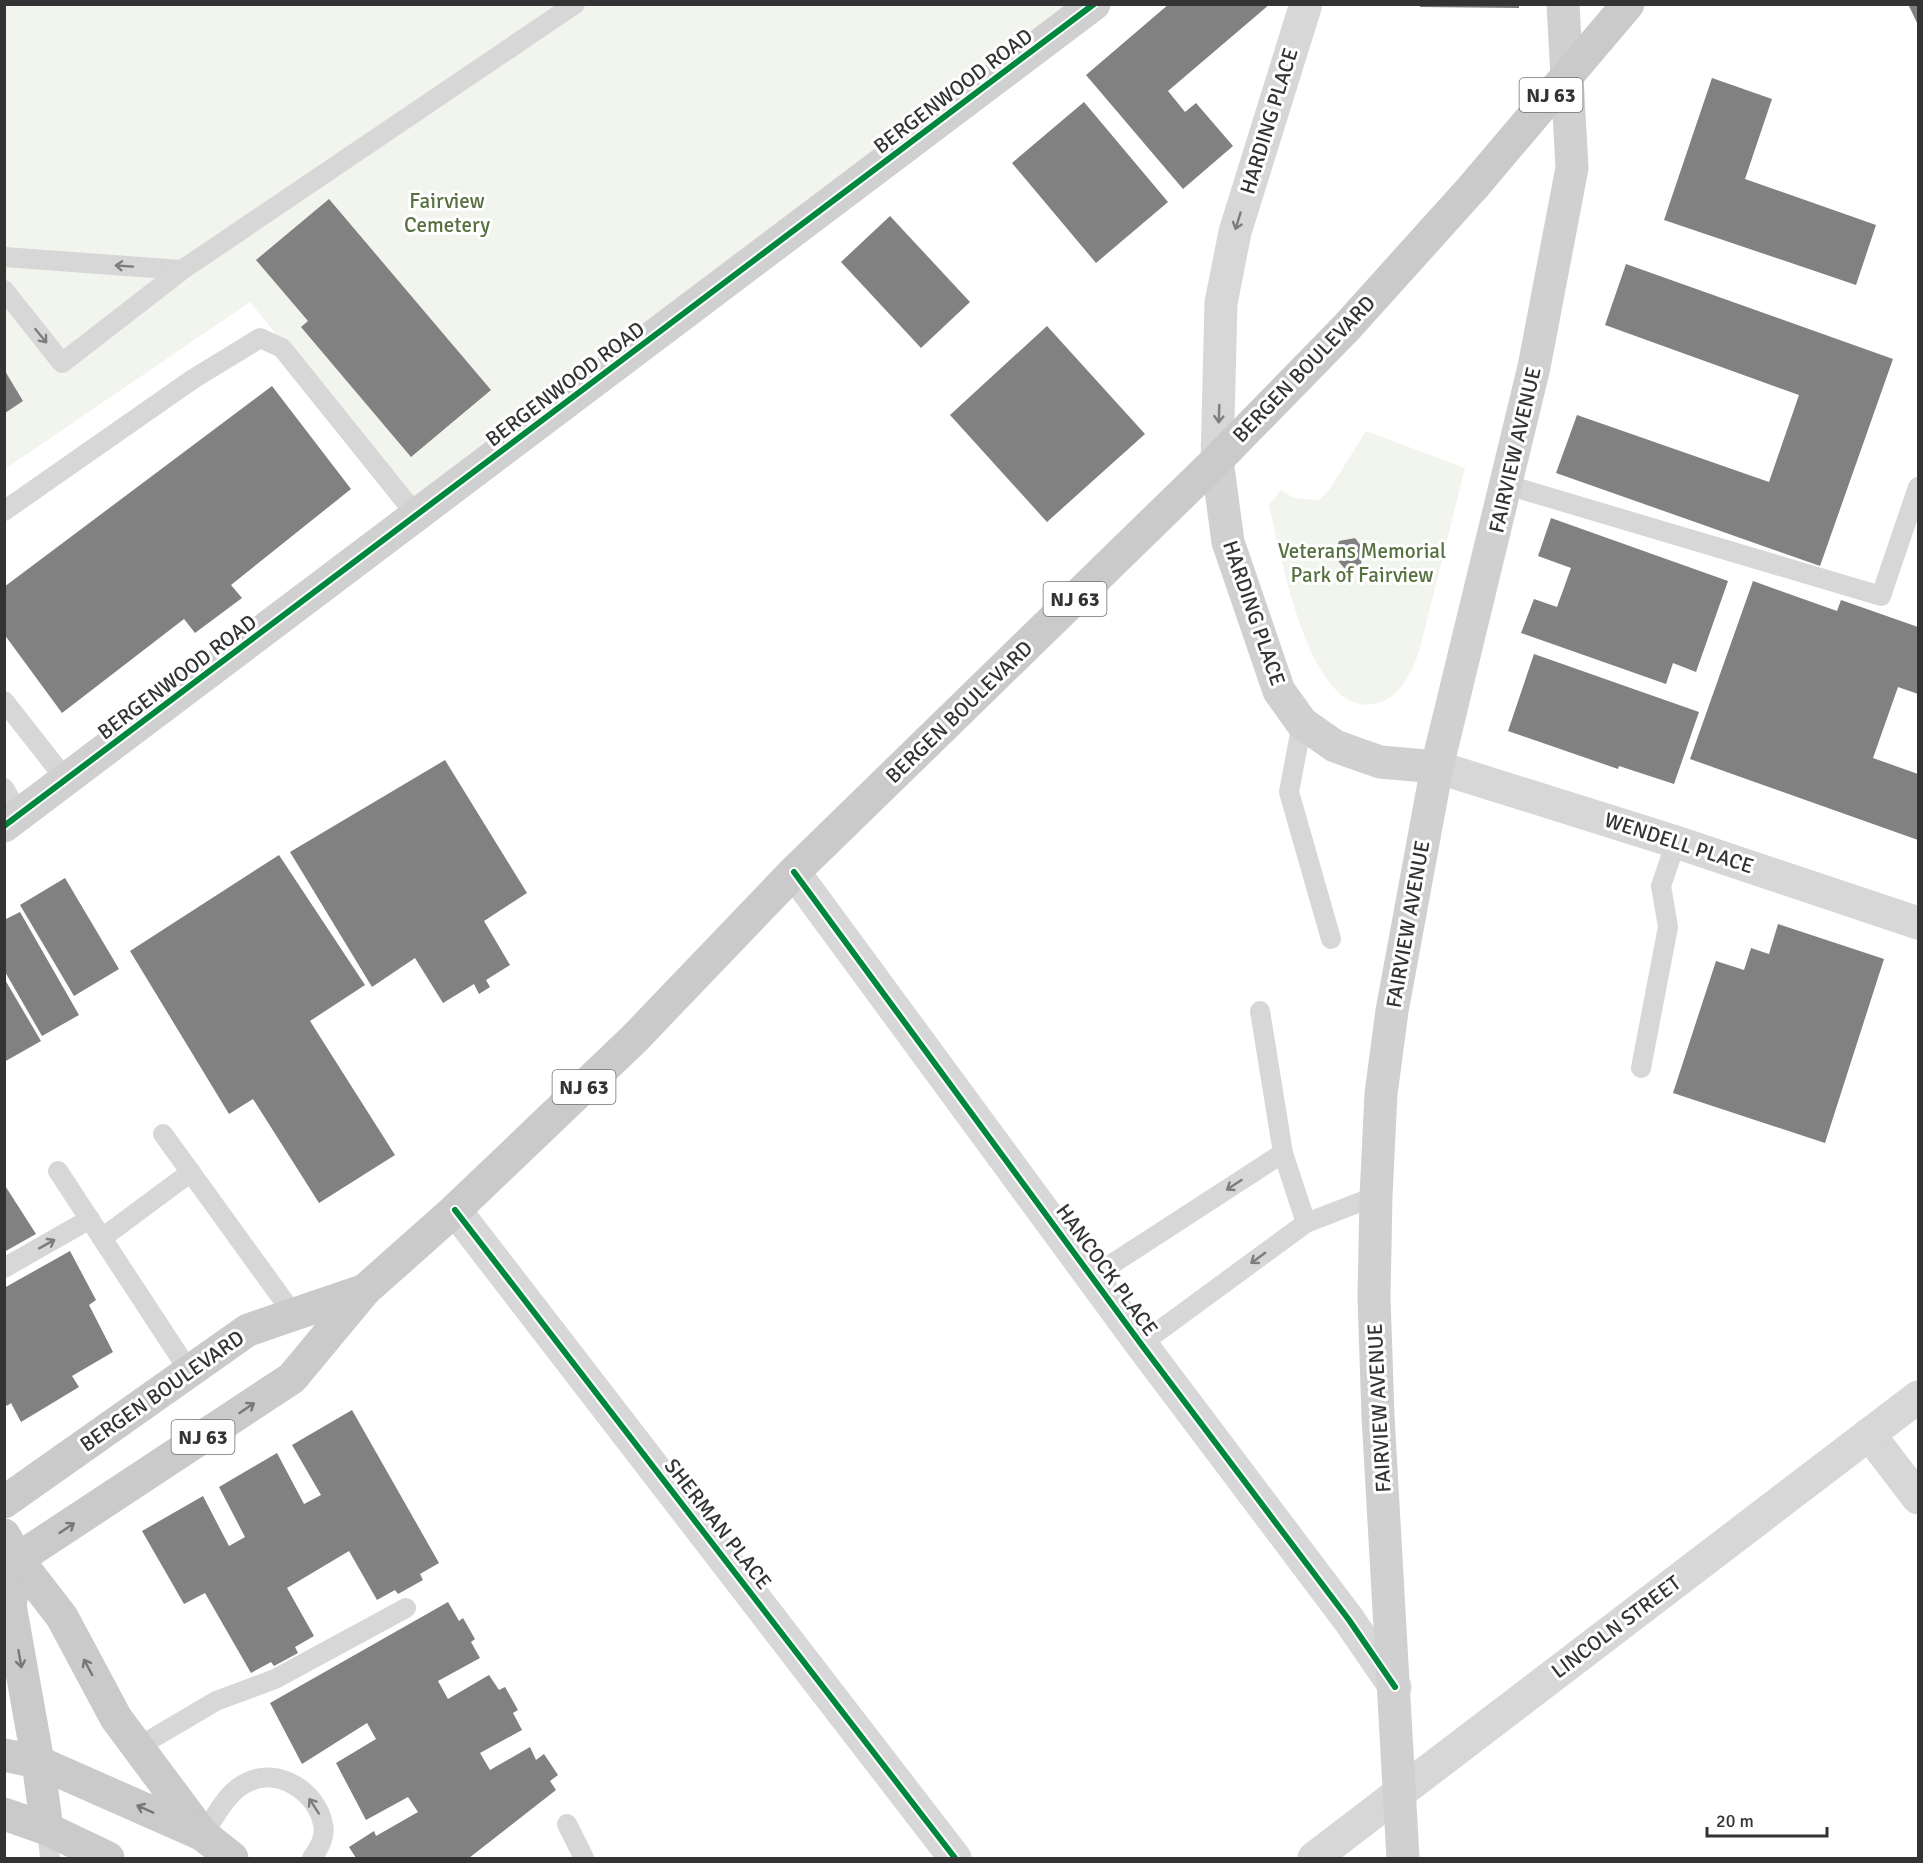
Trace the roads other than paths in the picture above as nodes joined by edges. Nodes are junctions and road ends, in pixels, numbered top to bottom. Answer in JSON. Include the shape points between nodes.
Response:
{"nodes":[{"id":1,"x":575,"y":4,"type":"edge"},
{"id":2,"x":1094,"y":4,"type":"edge"},
{"id":3,"x":1306,"y":4,"type":"edge"},
{"id":4,"x":1563,"y":4,"type":"edge"},
{"id":5,"x":1628,"y":4,"type":"edge"},
{"id":6,"x":4,"y":257,"type":"edge"},
{"id":7,"x":182,"y":270,"type":"junction"},
{"id":8,"x":4,"y":290,"type":"edge"},
{"id":9,"x":1217,"y":460,"type":"junction"},
{"id":10,"x":1507,"y":485,"type":"junction"},
{"id":11,"x":1918,"y":487,"type":"edge"},
{"id":12,"x":4,"y":511,"type":"edge"},
{"id":13,"x":417,"y":516,"type":"junction"},
{"id":14,"x":4,"y":701,"type":"edge"},
{"id":15,"x":1302,"y":723,"type":"junction"},
{"id":16,"x":1437,"y":767,"type":"junction"},
{"id":17,"x":61,"y":785,"type":"junction"},
{"id":18,"x":10,"y":810,"type":"edge"},
{"id":19,"x":1676,"y":842,"type":"junction"},
{"id":20,"x":794,"y":872,"type":"junction"},
{"id":21,"x":1918,"y":923,"type":"edge"},
{"id":22,"x":1331,"y":939,"type":"dead end"},
{"id":23,"x":1260,"y":1011,"type":"dead end"},
{"id":24,"x":1641,"y":1068,"type":"dead end"},
{"id":25,"x":163,"y":1134,"type":"dead end"},
{"id":26,"x":1282,"y":1153,"type":"junction"},
{"id":27,"x":58,"y":1171,"type":"dead end"},
{"id":28,"x":191,"y":1172,"type":"junction"},
{"id":29,"x":1376,"y":1196,"type":"junction"},
{"id":30,"x":455,"y":1210,"type":"junction"},
{"id":31,"x":90,"y":1220,"type":"junction"},
{"id":32,"x":1306,"y":1223,"type":"junction"},
{"id":33,"x":102,"y":1238,"type":"junction"},
{"id":34,"x":4,"y":1268,"type":"edge"},
{"id":35,"x":1092,"y":1277,"type":"junction"},
{"id":36,"x":365,"y":1290,"type":"junction"},
{"id":37,"x":294,"y":1315,"type":"junction"},
{"id":38,"x":1141,"y":1344,"type":"junction"},
{"id":39,"x":189,"y":1371,"type":"junction"},
{"id":40,"x":1918,"y":1397,"type":"edge"},
{"id":41,"x":1869,"y":1434,"type":"junction"},
{"id":42,"x":1918,"y":1498,"type":"edge"},
{"id":43,"x":4,"y":1502,"type":"edge"},
{"id":44,"x":9,"y":1555,"type":"edge"},
{"id":45,"x":406,"y":1608,"type":"dead end"},
{"id":46,"x":1395,"y":1687,"type":"junction"},
{"id":47,"x":138,"y":1748,"type":"junction"},
{"id":48,"x":4,"y":1755,"type":"edge"},
{"id":49,"x":38,"y":1762,"type":"junction"},
{"id":50,"x":1401,"y":1792,"type":"junction"},
{"id":51,"x":4,"y":1815,"type":"edge"},
{"id":52,"x":567,"y":1824,"type":"dead end"},
{"id":53,"x":203,"y":1835,"type":"junction"},
{"id":54,"x":48,"y":1844,"type":"edge"},
{"id":55,"x":108,"y":1858,"type":"edge"},
{"id":56,"x":232,"y":1858,"type":"edge"},
{"id":57,"x":312,"y":1858,"type":"edge"},
{"id":58,"x":584,"y":1858,"type":"edge"},
{"id":59,"x":956,"y":1858,"type":"edge"},
{"id":60,"x":1314,"y":1858,"type":"edge"},
{"id":61,"x":1403,"y":1858,"type":"edge"}],
"edges":[{"from":1,"to":7,"type":"lane"},
{"from":2,"to":13,"type":"main road","name":"BERGENWOOD ROAD"},
{"from":3,"to":9,"type":"street","name":"HARDING PLACE","one_way":true,"via":[[1235,232],[1223,293]]},
{"from":4,"to":10,"type":"main road","name":"FAIRVIEW AVENUE","via":[[1572,168]]},
{"from":5,"to":9,"type":"main road","name":"BERGEN BOULEVARD","number":"NJ 63","bridge":true,"via":[[1474,186],[1347,327]]},
{"from":7,"to":6,"type":"lane","one_way":true},
{"from":8,"to":7,"type":"lane","one_way":true,"via":[[62,363]]},
{"from":9,"to":15,"type":"main road","name":"HARDING PLACE","via":[[1228,542],[1279,691]]},
{"from":9,"to":20,"type":"main road","name":"BERGEN BOULEVARD","number":"NJ 63"},
{"from":10,"to":11,"type":"lane","via":[[1881,596]]},
{"from":10,"to":16,"type":"main road","name":"FAIRVIEW AVENUE"},
{"from":12,"to":13,"type":"lane","via":[[193,379],[260,339],[282,348]]},
{"from":13,"to":17,"type":"main road","name":"BERGENWOOD ROAD"},
{"from":14,"to":17,"type":"lane"},
{"from":15,"to":16,"type":"main road","name":"HARDING PLACE","via":[[1335,746],[1380,762]]},
{"from":15,"to":22,"type":"lane","via":[[1289,792]]},
{"from":16,"to":19,"type":"street","name":"WENDELL PLACE"},
{"from":16,"to":29,"type":"main road","name":"FAIRVIEW AVENUE","via":[[1392,1011],[1381,1094]]},
{"from":17,"to":18,"type":"main road","name":"BERGENWOOD ROAD"},
{"from":19,"to":21,"type":"street","name":"WENDELL PLACE"},
{"from":19,"to":24,"type":"lane","via":[[1661,886],[1668,927]]},
{"from":20,"to":30,"type":"main road","name":"BERGEN BOULEVARD","number":"NJ 63","via":[[634,1039]]},
{"from":20,"to":35,"type":"street","name":"HANCOCK PLACE"},
{"from":23,"to":26,"type":"lane"},
{"from":25,"to":28,"type":"lane"},
{"from":26,"to":32,"type":"lane"},
{"from":26,"to":35,"type":"lane","one_way":true},
{"from":27,"to":31,"type":"lane"},
{"from":28,"to":33,"type":"lane"},
{"from":28,"to":37,"type":"lane"},
{"from":29,"to":32,"type":"lane"},
{"from":29,"to":46,"type":"main road","name":"FAIRVIEW AVENUE","via":[[1378,1416]]},
{"from":30,"to":36,"type":"main road","name":"BERGEN BOULEVARD","number":"NJ 63"},
{"from":30,"to":59,"type":"street","name":"SHERMAN PLACE"},
{"from":31,"to":33,"type":"lane"},
{"from":34,"to":31,"type":"lane","one_way":true},
{"from":32,"to":38,"type":"lane","one_way":true},
{"from":33,"to":39,"type":"lane"},
{"from":35,"to":38,"type":"street","name":"HANCOCK PLACE"},
{"from":36,"to":37,"type":"main road","name":"BERGEN BOULEVARD","number":"NJ 63"},
{"from":44,"to":36,"type":"main road","name":"BERGEN BOULEVARD","number":"NJ 63","one_way":true,"via":[[292,1378]]},
{"from":37,"to":39,"type":"main road","name":"BERGEN BOULEVARD","number":"NJ 63","via":[[248,1330]]},
{"from":38,"to":46,"type":"street","name":"HANCOCK PLACE"},
{"from":39,"to":43,"type":"main road","name":"BERGEN BOULEVARD","number":"NJ 63"},
{"from":40,"to":41,"type":"street","name":"LINCOLN STREET"},
{"from":41,"to":42,"type":"street"},
{"from":41,"to":50,"type":"street","name":"LINCOLN STREET"},
{"from":47,"to":44,"type":"main road","one_way":true,"via":[[116,1718],[62,1617]]},
{"from":44,"to":49,"type":"main road","one_way":true,"via":[[10,1605]]},
{"from":45,"to":47,"type":"lane","via":[[275,1679],[216,1701]]},
{"from":46,"to":50,"type":"main road","name":"FAIRVIEW AVENUE"},
{"from":47,"to":53,"type":"main road"},
{"from":48,"to":49,"type":"main road"},
{"from":53,"to":49,"type":"main road","one_way":true},
{"from":49,"to":54,"type":"main road"},
{"from":50,"to":60,"type":"street","name":"LINCOLN STREET"},
{"from":50,"to":61,"type":"main road","name":"FAIRVIEW AVENUE"},
{"from":51,"to":54,"type":"main road"},
{"from":52,"to":58,"type":"lane"},
{"from":53,"to":56,"type":"main road"},
{"from":57,"to":53,"type":"lane","one_way":true,"via":[[322,1843],[324,1825],[315,1803],[295,1784],[272,1777],[248,1781],[230,1795]]},
{"from":54,"to":55,"type":"main road"}]}
